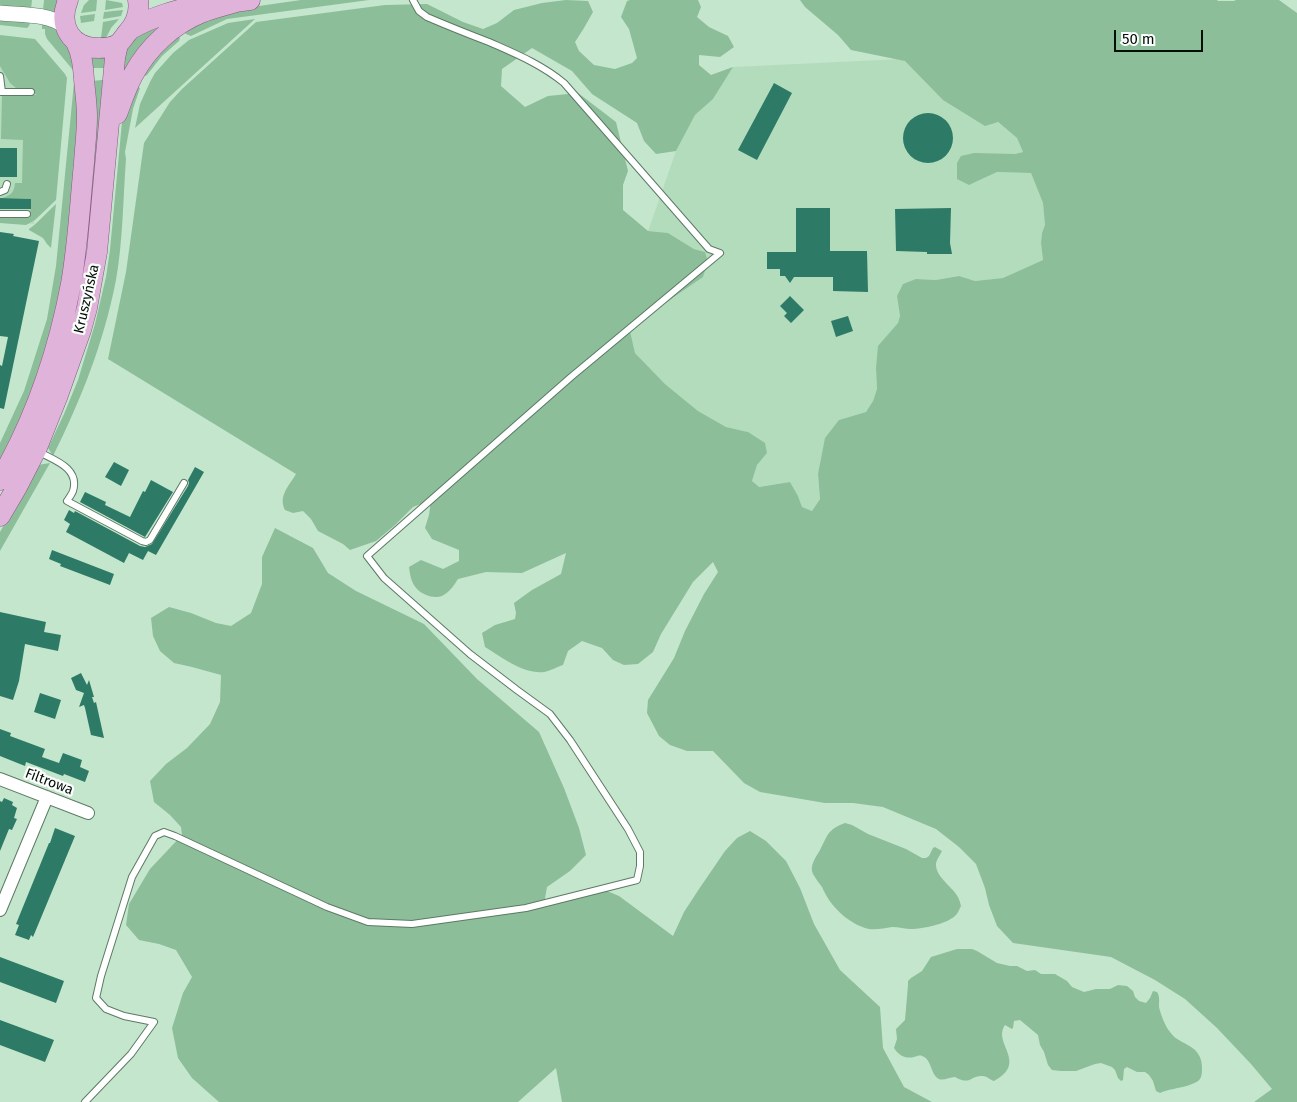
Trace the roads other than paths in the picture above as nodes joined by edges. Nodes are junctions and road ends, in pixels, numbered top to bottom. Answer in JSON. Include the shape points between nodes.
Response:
{"nodes":[{"id":1,"x":68,"y":0,"type":"edge"},
{"id":2,"x":138,"y":0,"type":"edge"},
{"id":3,"x":413,"y":0,"type":"edge"},
{"id":4,"x":243,"y":1,"type":"edge"},
{"id":5,"x":0,"y":12,"type":"edge"},
{"id":6,"x":71,"y":34,"type":"junction"},
{"id":7,"x":124,"y":36,"type":"junction"},
{"id":8,"x":0,"y":76,"type":"edge"},
{"id":9,"x":1,"y":92,"type":"edge"},
{"id":10,"x":31,"y":92,"type":"dead end"},
{"id":11,"x":108,"y":134,"type":"junction"},
{"id":12,"x":7,"y":184,"type":"dead end"},
{"id":13,"x":0,"y":192,"type":"edge"},
{"id":14,"x":0,"y":214,"type":"edge"},
{"id":15,"x":27,"y":214,"type":"dead end"},
{"id":16,"x":36,"y":450,"type":"junction"},
{"id":17,"x":0,"y":480,"type":"edge"},
{"id":18,"x":184,"y":482,"type":"dead end"},
{"id":19,"x":0,"y":516,"type":"edge"},
{"id":20,"x":0,"y":779,"type":"edge"},
{"id":21,"x":47,"y":797,"type":"junction"},
{"id":22,"x":88,"y":813,"type":"dead end"},
{"id":23,"x":0,"y":910,"type":"edge"},
{"id":24,"x":85,"y":1102,"type":"edge"}],
"edges":[{"from":1,"to":6,"type":"main road","name":"Kruszyńska","via":[[64,13]]},
{"from":2,"to":7,"type":"main road","name":"Kruszyńska","via":[[138,14]]},
{"from":3,"to":24,"type":"lane","via":[[427,17],[550,71],[709,248],[720,253],[571,377],[367,556],[384,578],[470,654],[550,714],[628,829],[640,852],[637,880],[526,908],[412,924],[368,922],[327,908],[164,832],[155,836],[132,877],[96,998],[106,1009],[154,1022],[131,1054]]},
{"from":4,"to":7,"type":"main road","via":[[187,8],[148,21]]},
{"from":4,"to":11,"type":"main road","via":[[202,12],[169,32],[155,45],[133,75]]},
{"from":5,"to":6,"type":"street","via":[[51,18]]},
{"from":6,"to":7,"type":"main road","via":[[85,46],[94,48],[104,48]]},
{"from":6,"to":17,"type":"main road","name":"Kruszyńska","via":[[80,49],[87,110],[71,282],[56,348],[40,394],[24,435]]},
{"from":7,"to":11,"type":"main road","name":"Kruszyńska","via":[[114,67]]},
{"from":8,"to":9,"type":"lane"},
{"from":9,"to":10,"type":"lane"},
{"from":11,"to":16,"type":"main road","name":"Kruszyńska","via":[[97,252],[87,308]]},
{"from":12,"to":13,"type":"lane"},
{"from":14,"to":15,"type":"lane"},
{"from":16,"to":18,"type":"lane","via":[[72,472],[73,491],[67,501],[146,542]]},
{"from":16,"to":19,"type":"main road","name":"Kruszyńska"},
{"from":20,"to":21,"type":"street","name":"Filtrowa"},
{"from":21,"to":22,"type":"street","name":"Filtrowa"},
{"from":21,"to":23,"type":"street"}]}
